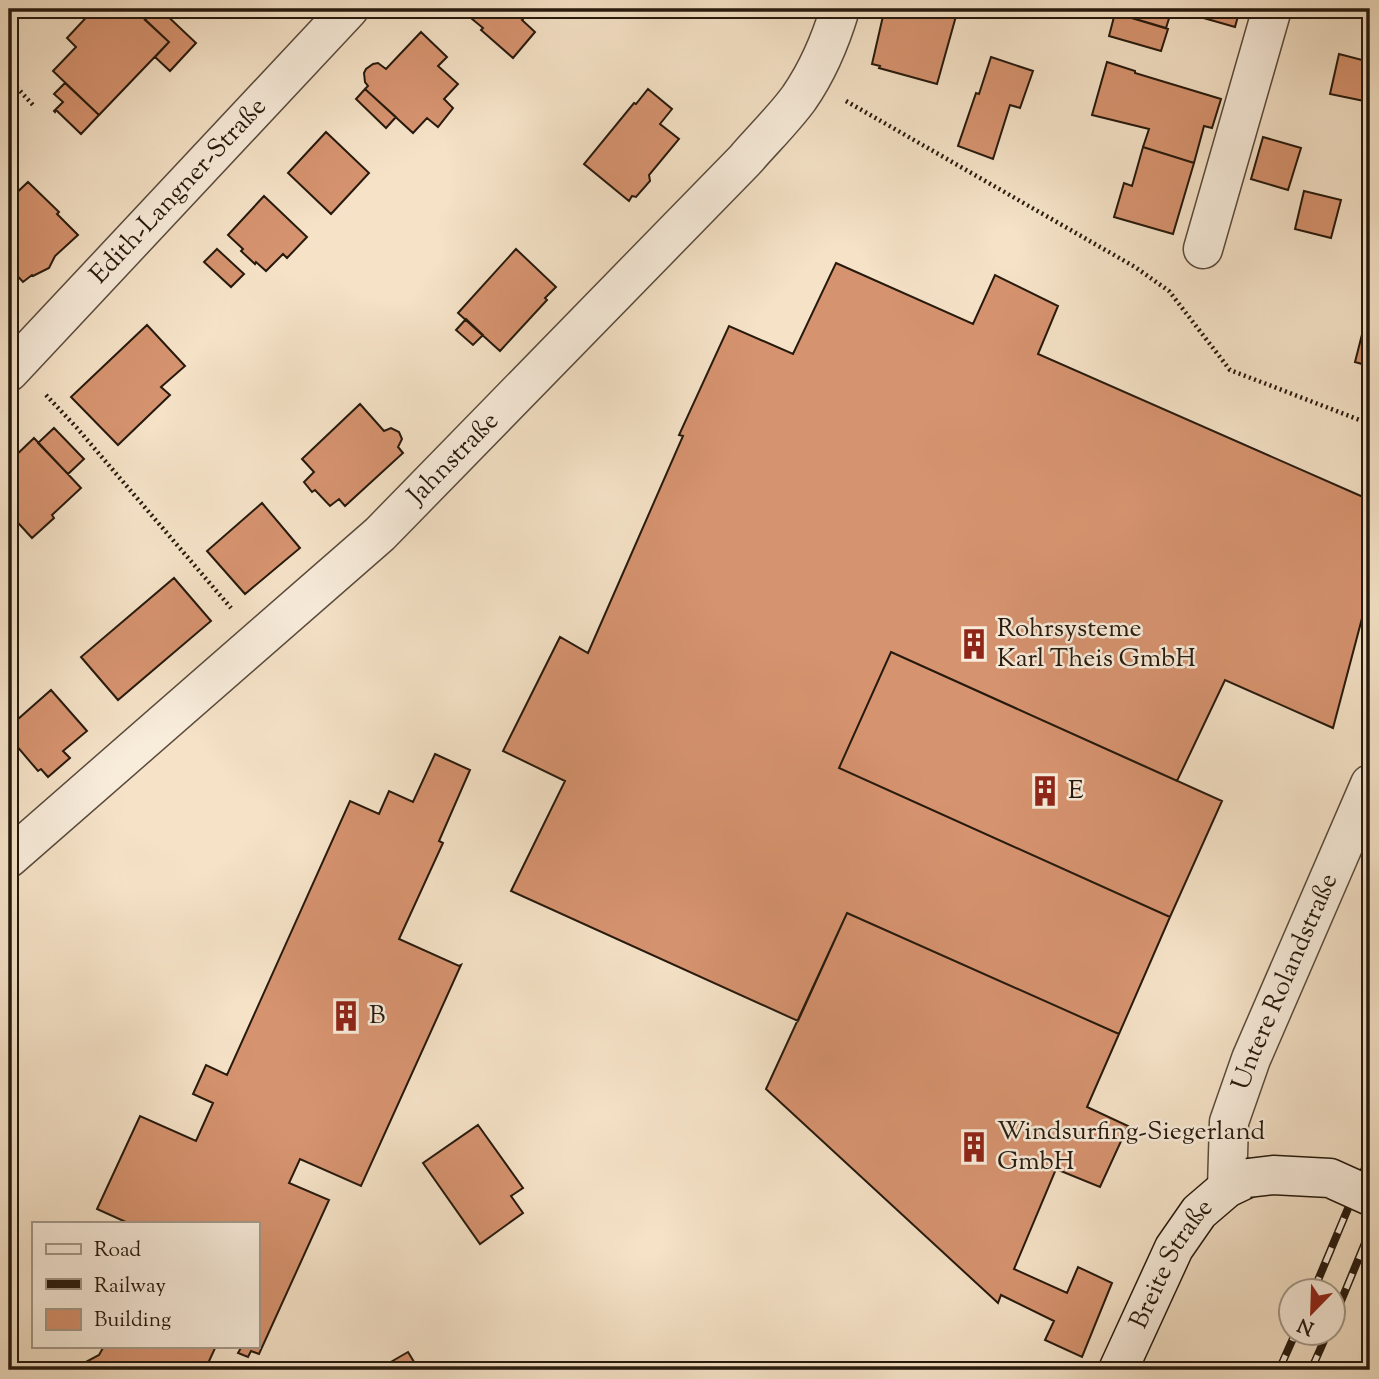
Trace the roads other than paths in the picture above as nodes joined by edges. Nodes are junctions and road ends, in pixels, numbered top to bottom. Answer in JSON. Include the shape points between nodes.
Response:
{"nodes":[{"id":1,"x":349,"y":9,"type":"edge"},
{"id":2,"x":840,"y":9,"type":"edge"},
{"id":3,"x":1272,"y":9,"type":"edge"},
{"id":4,"x":1203,"y":248,"type":"dead end"},
{"id":5,"x":9,"y":372,"type":"edge"},
{"id":6,"x":1370,"y":784,"type":"edge"},
{"id":7,"x":9,"y":858,"type":"edge"},
{"id":8,"x":1238,"y":1183,"type":"junction"},
{"id":9,"x":1370,"y":1196,"type":"edge"},
{"id":10,"x":1118,"y":1370,"type":"edge"}],
"edges":[{"from":1,"to":5,"type":"street","name":"Edith-Langner-Straße"},
{"from":2,"to":7,"type":"street","name":"Jahnstraße","via":[[834,31],[799,98],[745,160],[380,534]]},
{"from":3,"to":4,"type":"street"},
{"from":6,"to":8,"type":"street","name":"Untere Rolandstraße","via":[[1251,1059],[1229,1122]]},
{"from":8,"to":9,"type":"street","bridge":true,"via":[[1273,1175],[1330,1178]]},
{"from":8,"to":10,"type":"street","name":"Breite Straße","via":[[1199,1212],[1174,1248]]}]}
